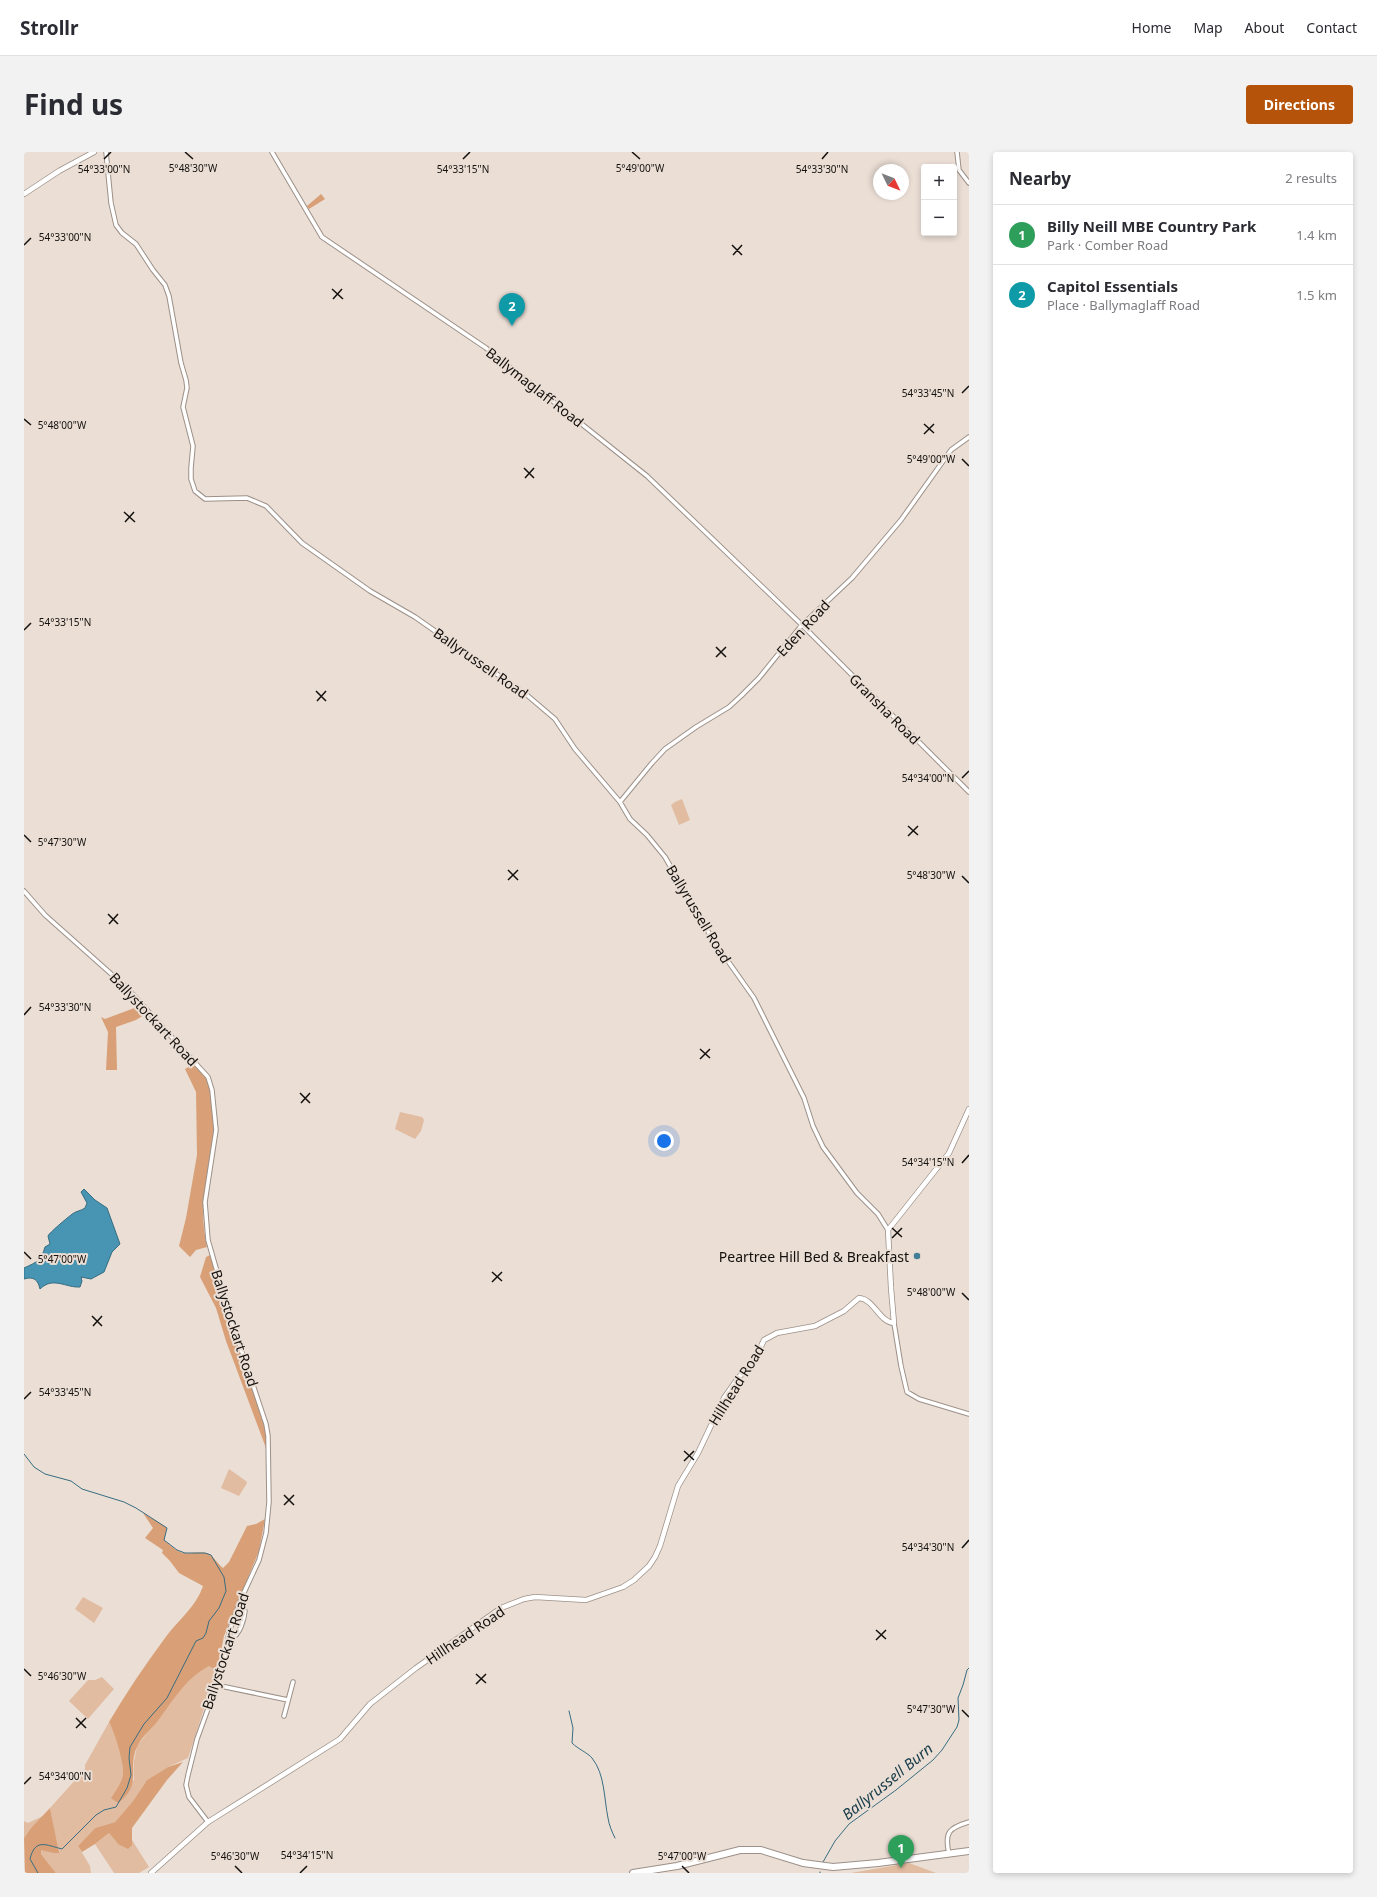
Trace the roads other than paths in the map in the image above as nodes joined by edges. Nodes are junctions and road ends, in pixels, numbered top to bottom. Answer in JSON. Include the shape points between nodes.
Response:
{"nodes":[{"id":1,"x":94,"y":152,"type":"edge"},
{"id":2,"x":106,"y":152,"type":"edge"},
{"id":3,"x":272,"y":152,"type":"edge"},
{"id":4,"x":957,"y":152,"type":"edge"},
{"id":5,"x":969,"y":183,"type":"edge"},
{"id":6,"x":24,"y":194,"type":"edge"},
{"id":7,"x":969,"y":437,"type":"edge"},
{"id":8,"x":802,"y":625,"type":"junction"},
{"id":9,"x":969,"y":792,"type":"edge"},
{"id":10,"x":620,"y":802,"type":"junction"},
{"id":11,"x":24,"y":891,"type":"edge"},
{"id":12,"x":969,"y":1109,"type":"edge"},
{"id":13,"x":888,"y":1230,"type":"junction"},
{"id":14,"x":894,"y":1323,"type":"junction"},
{"id":15,"x":969,"y":1414,"type":"edge"},
{"id":16,"x":245,"y":1611,"type":"dead end"},
{"id":17,"x":228,"y":1637,"type":"junction"},
{"id":18,"x":293,"y":1682,"type":"dead end"},
{"id":19,"x":216,"y":1685,"type":"junction"},
{"id":20,"x":288,"y":1700,"type":"junction"},
{"id":21,"x":284,"y":1716,"type":"dead end"},
{"id":22,"x":208,"y":1822,"type":"junction"},
{"id":23,"x":969,"y":1822,"type":"edge"},
{"id":24,"x":969,"y":1851,"type":"edge"},
{"id":25,"x":949,"y":1854,"type":"junction"},
{"id":26,"x":151,"y":1873,"type":"edge"},
{"id":27,"x":633,"y":1873,"type":"edge"}],
"edges":[{"from":1,"to":6,"type":"street"},
{"from":2,"to":10,"type":"street","name":"Ballyrussell Road","via":[[116,225],[139,247],[165,285],[169,296],[186,380],[183,407],[193,446],[191,474],[195,491],[205,499],[247,498],[266,506],[296,538],[320,557],[370,592],[415,617],[528,696],[555,719],[575,748]]},
{"from":3,"to":8,"type":"street","name":"Ballymaglaff Road","via":[[322,237],[486,348],[642,472]]},
{"from":4,"to":5,"type":"street","via":[[959,170]]},
{"from":7,"to":8,"type":"street","name":"Eden Road","via":[[945,456],[901,520],[852,578]]},
{"from":8,"to":9,"type":"street","name":"Gransha Road"},
{"from":8,"to":10,"type":"street","name":"Eden Road","via":[[741,696],[729,707],[665,749]]},
{"from":10,"to":13,"type":"street","name":"Ballyrussell Road","via":[[630,818],[665,857],[713,940],[754,998],[804,1098],[823,1147]]},
{"from":11,"to":17,"type":"street","name":"Ballystockart Road","via":[[45,915],[141,1002],[210,1082],[216,1130],[205,1202],[208,1240],[266,1424],[268,1442],[269,1502],[266,1533]]},
{"from":12,"to":13,"type":"street","via":[[949,1153]]},
{"from":13,"to":14,"type":"street"},
{"from":14,"to":15,"type":"street","via":[[907,1392],[919,1399]]},
{"from":14,"to":22,"type":"street","name":"Hillhead Road","via":[[859,1298],[844,1311],[814,1326],[767,1337],[754,1361],[738,1378],[714,1416],[698,1453],[678,1486],[656,1557],[641,1574],[623,1587],[586,1600],[536,1597],[501,1608],[370,1704],[350,1729],[336,1741]]},
{"from":16,"to":17,"type":"street","via":[[236,1635]]},
{"from":17,"to":19,"type":"street","name":"Ballystockart Road"},
{"from":18,"to":20,"type":"street"},
{"from":19,"to":20,"type":"street"},
{"from":19,"to":22,"type":"street","name":"Ballystockart Road","via":[[196,1739],[186,1785],[189,1797]]},
{"from":20,"to":21,"type":"street"},
{"from":22,"to":26,"type":"street","name":"Hillhead Road"},
{"from":23,"to":25,"type":"street","via":[[954,1827],[947,1834]]},
{"from":24,"to":25,"type":"highway"},
{"from":25,"to":27,"type":"highway","via":[[878,1864],[832,1867],[803,1863],[762,1850],[740,1850],[677,1866]]}]}
